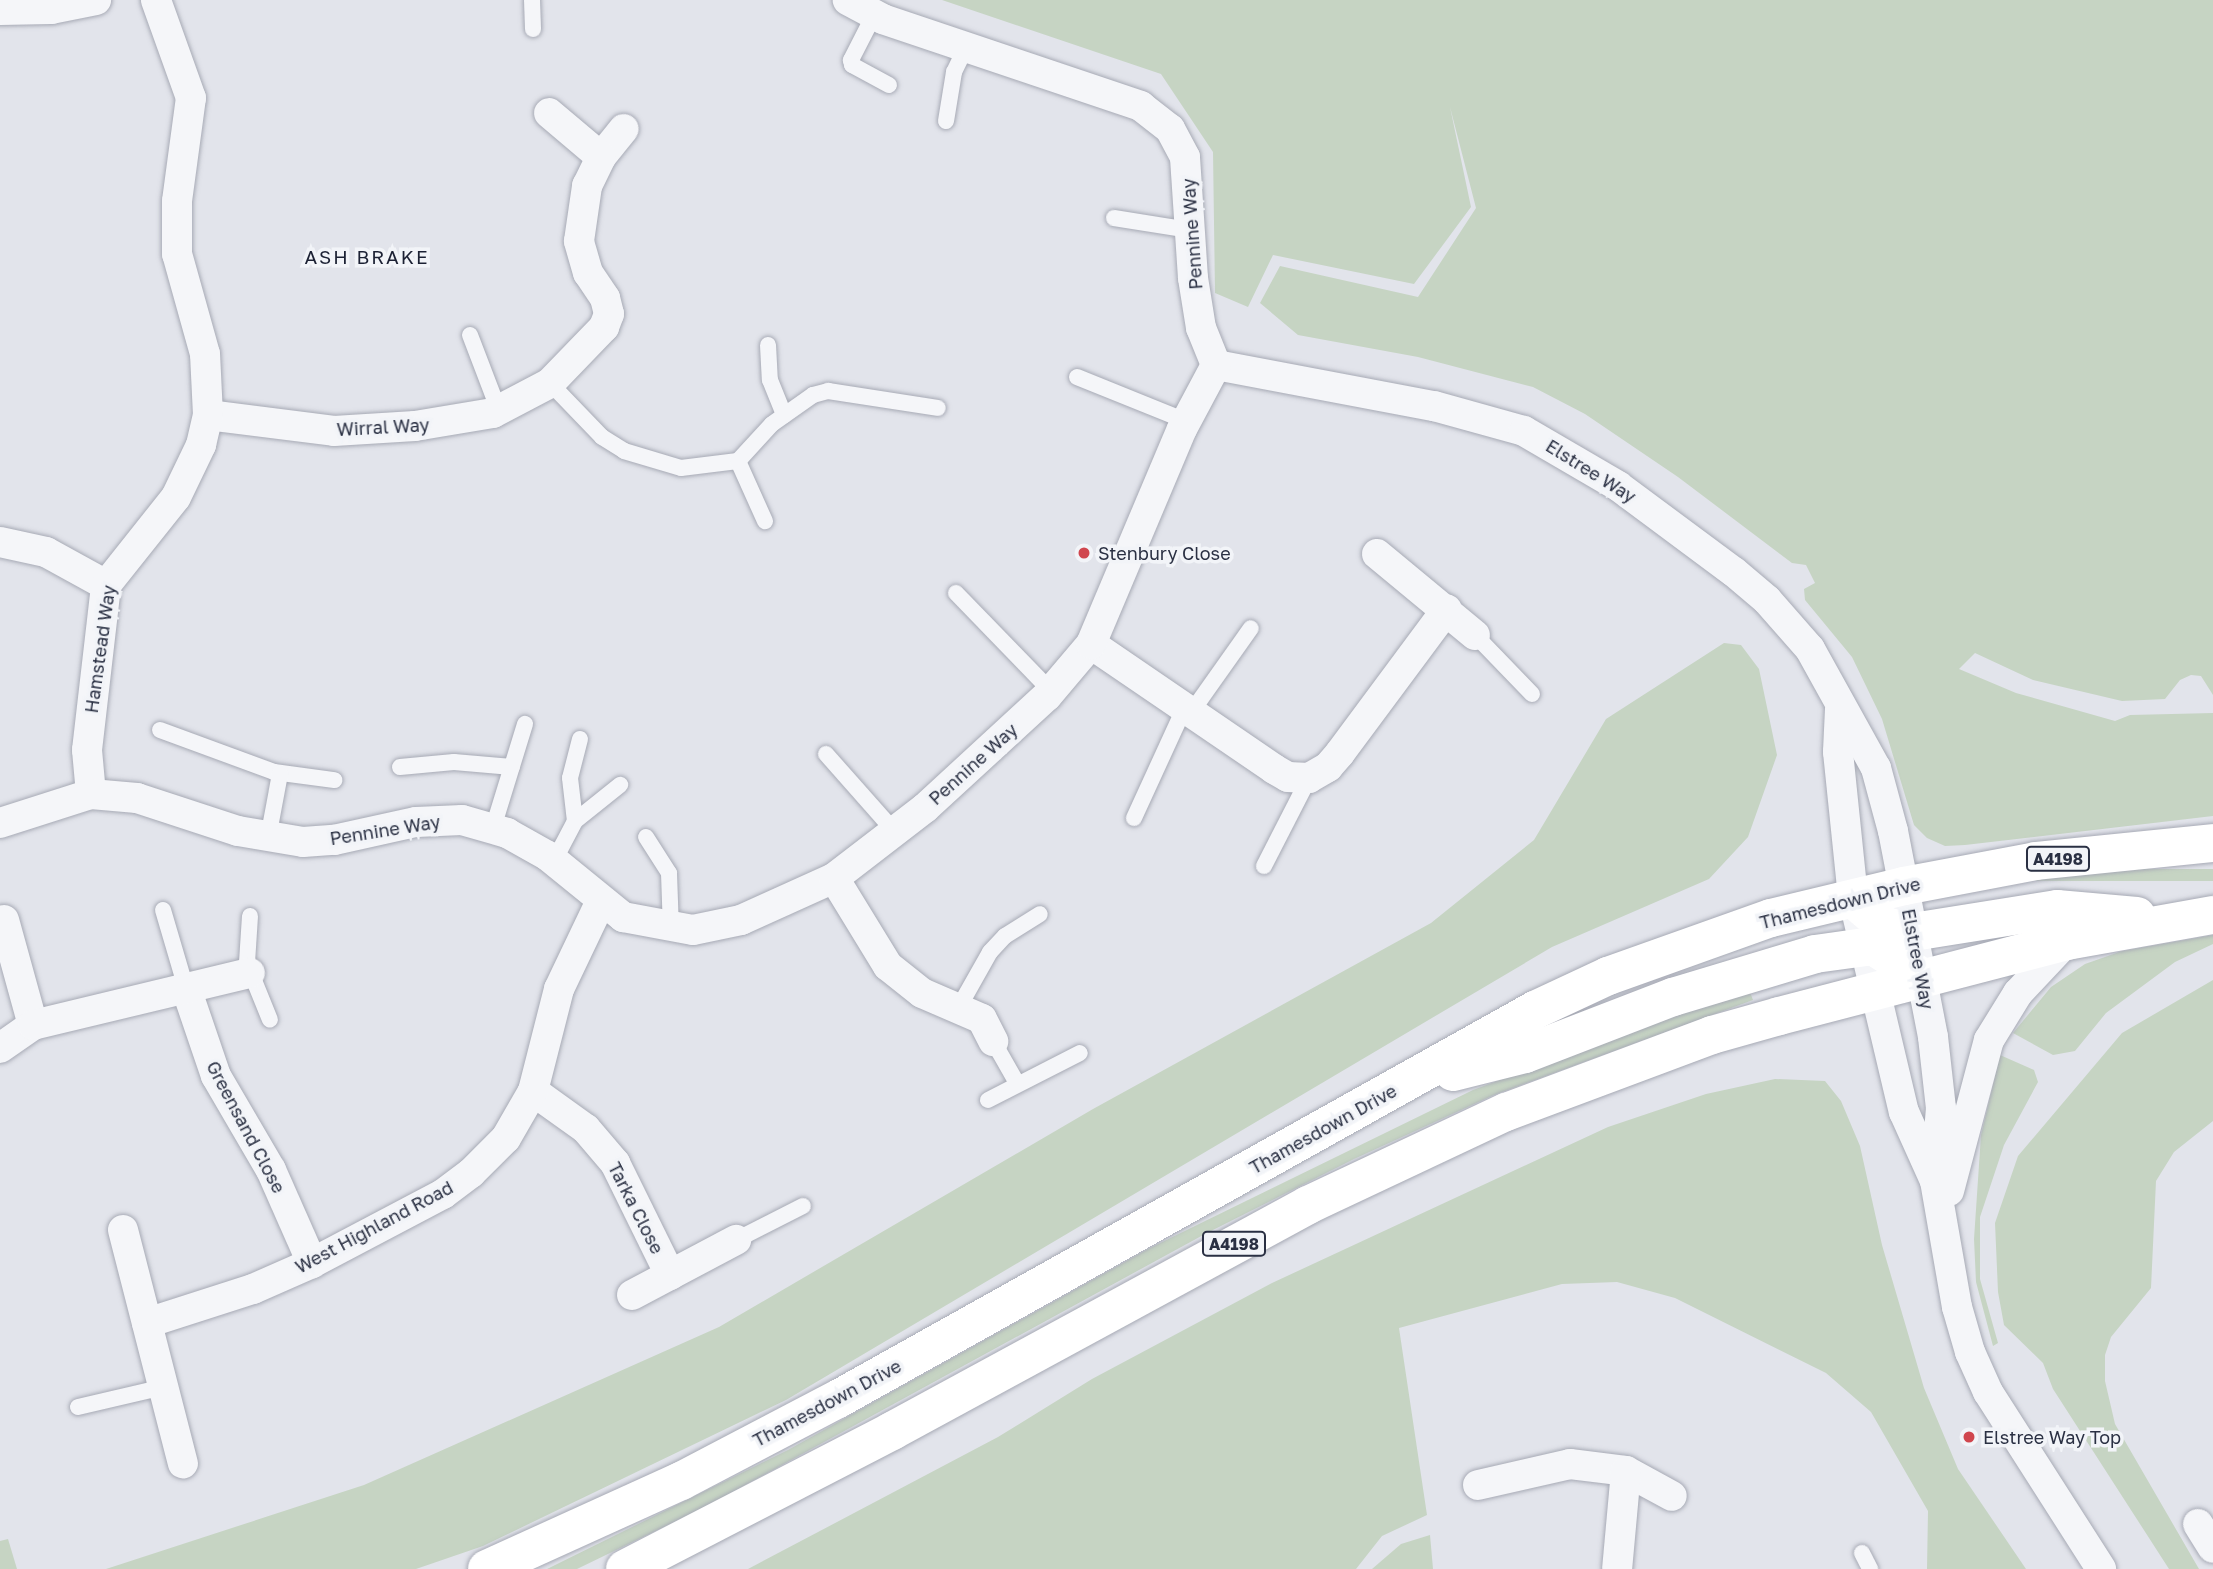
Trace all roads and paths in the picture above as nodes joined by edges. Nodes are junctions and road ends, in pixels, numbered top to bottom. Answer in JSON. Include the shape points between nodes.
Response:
{"nodes":[{"id":1,"x":96,"y":0,"type":"edge"},
{"id":2,"x":156,"y":0,"type":"edge"},
{"id":3,"x":532,"y":0,"type":"edge"},
{"id":4,"x":848,"y":0,"type":"edge"},
{"id":5,"x":0,"y":10,"type":"edge"},
{"id":6,"x":874,"y":15,"type":"junction"},
{"id":7,"x":533,"y":29,"type":"dead end"},
{"id":8,"x":966,"y":47,"type":"junction"},
{"id":9,"x":889,"y":85,"type":"dead end"},
{"id":10,"x":549,"y":113,"type":"dead end"},
{"id":11,"x":946,"y":121,"type":"dead end"},
{"id":12,"x":624,"y":129,"type":"dead end"},
{"id":13,"x":601,"y":158,"type":"junction"},
{"id":14,"x":1114,"y":218,"type":"dead end"},
{"id":15,"x":1190,"y":230,"type":"junction"},
{"id":16,"x":470,"y":335,"type":"dead end"},
{"id":17,"x":768,"y":345,"type":"dead end"},
{"id":18,"x":1216,"y":365,"type":"junction"},
{"id":19,"x":1077,"y":377,"type":"dead end"},
{"id":20,"x":550,"y":383,"type":"junction"},
{"id":21,"x":938,"y":408,"type":"dead end"},
{"id":22,"x":499,"y":411,"type":"junction"},
{"id":23,"x":208,"y":415,"type":"junction"},
{"id":24,"x":784,"y":415,"type":"junction"},
{"id":25,"x":1186,"y":421,"type":"junction"},
{"id":26,"x":738,"y":461,"type":"junction"},
{"id":27,"x":765,"y":521,"type":"dead end"},
{"id":28,"x":0,"y":542,"type":"edge"},
{"id":29,"x":1377,"y":554,"type":"dead end"},
{"id":30,"x":106,"y":585,"type":"junction"},
{"id":31,"x":956,"y":593,"type":"dead end"},
{"id":32,"x":1447,"y":609,"type":"junction"},
{"id":33,"x":1251,"y":628,"type":"dead end"},
{"id":34,"x":1475,"y":635,"type":"joint"},
{"id":35,"x":1091,"y":644,"type":"junction"},
{"id":36,"x":1051,"y":691,"type":"junction"},
{"id":37,"x":1532,"y":694,"type":"dead end"},
{"id":38,"x":1840,"y":709,"type":"junction"},
{"id":39,"x":1187,"y":711,"type":"junction"},
{"id":40,"x":525,"y":724,"type":"dead end"},
{"id":41,"x":160,"y":730,"type":"dead end"},
{"id":42,"x":580,"y":739,"type":"dead end"},
{"id":43,"x":826,"y":754,"type":"dead end"},
{"id":44,"x":400,"y":767,"type":"dead end"},
{"id":45,"x":512,"y":767,"type":"junction"},
{"id":46,"x":280,"y":774,"type":"junction"},
{"id":47,"x":1309,"y":778,"type":"junction"},
{"id":48,"x":334,"y":780,"type":"dead end"},
{"id":49,"x":620,"y":785,"type":"dead end"},
{"id":50,"x":91,"y":793,"type":"junction"},
{"id":51,"x":1134,"y":818,"type":"dead end"},
{"id":52,"x":575,"y":821,"type":"junction"},
{"id":53,"x":0,"y":823,"type":"edge"},
{"id":54,"x":493,"y":828,"type":"junction"},
{"id":55,"x":895,"y":832,"type":"junction"},
{"id":56,"x":646,"y":837,"type":"dead end"},
{"id":57,"x":268,"y":838,"type":"junction"},
{"id":58,"x":2213,"y":843,"type":"edge"},
{"id":59,"x":554,"y":861,"type":"junction"},
{"id":60,"x":1264,"y":866,"type":"dead end"},
{"id":61,"x":834,"y":878,"type":"junction"},
{"id":62,"x":1904,"y":886,"type":"junction"},
{"id":63,"x":1853,"y":897,"type":"junction"},
{"id":64,"x":600,"y":903,"type":"junction"},
{"id":65,"x":163,"y":910,"type":"dead end"},
{"id":66,"x":1040,"y":914,"type":"dead end"},
{"id":67,"x":2213,"y":915,"type":"edge"},
{"id":68,"x":250,"y":916,"type":"dead end"},
{"id":69,"x":4,"y":920,"type":"dead end"},
{"id":70,"x":2175,"y":920,"type":"junction"},
{"id":71,"x":671,"y":929,"type":"junction"},
{"id":72,"x":1913,"y":932,"type":"junction"},
{"id":73,"x":2067,"y":941,"type":"junction"},
{"id":74,"x":1863,"y":944,"type":"junction"},
{"id":75,"x":250,"y":973,"type":"junction"},
{"id":76,"x":1922,"y":977,"type":"junction"},
{"id":77,"x":186,"y":988,"type":"junction"},
{"id":78,"x":1874,"y":991,"type":"junction"},
{"id":79,"x":959,"y":1007,"type":"junction"},
{"id":80,"x":270,"y":1020,"type":"dead end"},
{"id":81,"x":33,"y":1025,"type":"junction"},
{"id":82,"x":993,"y":1041,"type":"joint"},
{"id":83,"x":0,"y":1048,"type":"edge"},
{"id":84,"x":1080,"y":1053,"type":"dead end"},
{"id":85,"x":1017,"y":1083,"type":"junction"},
{"id":86,"x":1400,"y":1086,"type":"junction"},
{"id":87,"x":533,"y":1091,"type":"junction"},
{"id":88,"x":988,"y":1100,"type":"dead end"},
{"id":89,"x":1935,"y":1181,"type":"junction"},
{"id":90,"x":803,"y":1206,"type":"dead end"},
{"id":91,"x":1941,"y":1221,"type":"junction"},
{"id":92,"x":123,"y":1230,"type":"dead end"},
{"id":93,"x":736,"y":1240,"type":"joint"},
{"id":94,"x":312,"y":1263,"type":"junction"},
{"id":95,"x":670,"y":1275,"type":"junction"},
{"id":96,"x":632,"y":1294,"type":"dead end"},
{"id":97,"x":147,"y":1323,"type":"junction"},
{"id":98,"x":164,"y":1387,"type":"junction"},
{"id":99,"x":78,"y":1407,"type":"dead end"},
{"id":100,"x":183,"y":1464,"type":"dead end"},
{"id":101,"x":1626,"y":1471,"type":"junction"},
{"id":102,"x":1478,"y":1485,"type":"dead end"},
{"id":103,"x":1672,"y":1496,"type":"dead end"},
{"id":104,"x":1862,"y":1553,"type":"dead end"},
{"id":105,"x":487,"y":1569,"type":"edge"},
{"id":106,"x":625,"y":1569,"type":"edge"},
{"id":107,"x":1617,"y":1569,"type":"edge"},
{"id":108,"x":1870,"y":1569,"type":"edge"},
{"id":109,"x":2101,"y":1569,"type":"edge"}],
"edges":[{"from":1,"to":5,"type":"street","via":[[51,9]]},
{"from":2,"to":23,"type":"street","name":"Hamstead Way","via":[[185,70],[191,98],[177,201],[177,254],[205,354]]},
{"from":3,"to":7,"type":"lane"},
{"from":4,"to":6,"type":"street","name":"Pennine Way"},
{"from":6,"to":8,"type":"street","name":"Pennine Way"},
{"from":6,"to":9,"type":"lane","via":[[852,65]]},
{"from":8,"to":11,"type":"lane","via":[[954,72]]},
{"from":8,"to":15,"type":"street","name":"Pennine Way","via":[[1140,106],[1160,118],[1185,157]]},
{"from":10,"to":13,"type":"street"},
{"from":12,"to":13,"type":"street","name":"Wirral Way"},
{"from":13,"to":20,"type":"street","name":"Wirral Way","via":[[587,186],[579,241],[588,273],[605,298],[607,320]]},
{"from":14,"to":15,"type":"lane"},
{"from":15,"to":18,"type":"street","name":"Pennine Way","via":[[1201,323]]},
{"from":16,"to":22,"type":"lane"},
{"from":17,"to":24,"type":"lane","via":[[769,380]]},
{"from":18,"to":25,"type":"street","name":"Pennine Way"},
{"from":18,"to":38,"type":"street","name":"Elstree Way","via":[[1489,419],[1563,449],[1671,524],[1766,600],[1810,649]]},
{"from":19,"to":25,"type":"lane"},
{"from":20,"to":22,"type":"street","name":"Wirral Way"},
{"from":20,"to":26,"type":"lane","via":[[602,437],[624,451],[681,468]]},
{"from":21,"to":24,"type":"lane","via":[[853,393],[813,395]]},
{"from":22,"to":23,"type":"street","name":"Wirral Way","via":[[461,422],[374,430],[298,429]]},
{"from":23,"to":30,"type":"street","name":"Hamstead Way","via":[[201,445],[176,497]]},
{"from":24,"to":26,"type":"lane"},
{"from":25,"to":35,"type":"street","name":"Pennine Way"},
{"from":26,"to":27,"type":"lane"},
{"from":28,"to":30,"type":"street","via":[[46,552]]},
{"from":29,"to":32,"type":"street"},
{"from":30,"to":50,"type":"street","name":"Hamstead Way","via":[[86,750]]},
{"from":31,"to":36,"type":"lane"},
{"from":32,"to":34,"type":"street"},
{"from":32,"to":47,"type":"street","via":[[1328,767]]},
{"from":33,"to":39,"type":"lane"},
{"from":34,"to":37,"type":"lane"},
{"from":35,"to":36,"type":"street","name":"Pennine Way"},
{"from":35,"to":39,"type":"street"},
{"from":36,"to":55,"type":"street","name":"Pennine Way"},
{"from":38,"to":62,"type":"street","name":"Elstree Way","via":[[1877,768]]},
{"from":38,"to":63,"type":"street","name":"Elstree Way","via":[[1838,752]]},
{"from":39,"to":47,"type":"street","via":[[1288,777]]},
{"from":39,"to":51,"type":"lane"},
{"from":40,"to":45,"type":"lane"},
{"from":41,"to":46,"type":"lane"},
{"from":42,"to":52,"type":"lane","via":[[570,778]]},
{"from":43,"to":55,"type":"lane"},
{"from":44,"to":45,"type":"lane","via":[[454,762]]},
{"from":45,"to":54,"type":"lane"},
{"from":46,"to":48,"type":"lane"},
{"from":46,"to":57,"type":"lane"},
{"from":47,"to":60,"type":"lane"},
{"from":49,"to":52,"type":"lane"},
{"from":50,"to":53,"type":"street","name":"Pennine Way"},
{"from":50,"to":57,"type":"street","name":"Pennine Way","via":[[137,798]]},
{"from":52,"to":59,"type":"lane"},
{"from":54,"to":57,"type":"street","name":"Pennine Way","via":[[437,820],[334,840]]},
{"from":54,"to":59,"type":"street","name":"Pennine Way"},
{"from":55,"to":61,"type":"street","name":"Pennine Way"},
{"from":56,"to":71,"type":"lane","via":[[669,873]]},
{"from":58,"to":62,"type":"main road","name":"Thamesdown Drive","number":"A4198","via":[[2036,861]]},
{"from":59,"to":64,"type":"street","name":"Pennine Way"},
{"from":61,"to":71,"type":"street","name":"Pennine Way","via":[[741,920],[717,927]]},
{"from":61,"to":79,"type":"street","via":[[888,966],[922,993]]},
{"from":62,"to":63,"type":"main road","name":"Thamesdown Drive","number":"A4198"},
{"from":62,"to":72,"type":"street","name":"Elstree Way"},
{"from":63,"to":72,"type":"main road","via":[[1875,920]]},
{"from":63,"to":74,"type":"street","name":"Elstree Way"},
{"from":63,"to":86,"type":"main road","name":"Thamesdown Drive","number":"A4198","via":[[1770,918],[1608,976],[1535,1010]]},
{"from":64,"to":71,"type":"street","name":"Pennine Way","via":[[623,917]]},
{"from":64,"to":87,"type":"street","name":"West Highland Road","via":[[559,989]]},
{"from":65,"to":77,"type":"lane"},
{"from":66,"to":79,"type":"lane","via":[[1005,936],[990,952]]},
{"from":67,"to":70,"type":"main road","number":"A4198"},
{"from":68,"to":75,"type":"lane"},
{"from":69,"to":81,"type":"street"},
{"from":70,"to":72,"type":"main road","via":[[2057,909]]},
{"from":70,"to":73,"type":"main road","number":"A4198"},
{"from":72,"to":76,"type":"street","name":"Elstree Way"},
{"from":73,"to":76,"type":"main road","number":"A4198"},
{"from":73,"to":91,"type":"street","name":"Elstree Way","via":[[2018,993],[1989,1040]]},
{"from":74,"to":76,"type":"main road"},
{"from":74,"to":78,"type":"street","name":"Elstree Way"},
{"from":74,"to":86,"type":"main road","via":[[1784,962],[1673,997],[1525,1054]]},
{"from":75,"to":77,"type":"street"},
{"from":75,"to":80,"type":"lane"},
{"from":76,"to":78,"type":"main road","number":"A4198"},
{"from":76,"to":89,"type":"street","name":"Elstree Way","via":[[1941,1108]]},
{"from":77,"to":81,"type":"street"},
{"from":77,"to":94,"type":"street","name":"Greensand Close","via":[[216,1076],[271,1170]]},
{"from":78,"to":89,"type":"street","name":"Elstree Way","via":[[1904,1112]]},
{"from":78,"to":106,"type":"main road","number":"A4198","via":[[1712,1035],[1506,1112],[1411,1154],[1133,1296],[880,1437]]},
{"from":79,"to":82,"type":"street","via":[[982,1019]]},
{"from":81,"to":83,"type":"street"},
{"from":82,"to":85,"type":"lane"},
{"from":84,"to":85,"type":"lane"},
{"from":85,"to":88,"type":"lane"},
{"from":86,"to":105,"type":"main road","name":"Thamesdown Drive","number":"A4198","via":[[827,1405],[681,1481]]},
{"from":87,"to":94,"type":"street","name":"West Highland Road","via":[[506,1138],[471,1173],[443,1194]]},
{"from":87,"to":95,"type":"street","name":"Tarka Close","via":[[586,1129],[615,1163]]},
{"from":89,"to":91,"type":"street","name":"Elstree Way"},
{"from":90,"to":93,"type":"lane"},
{"from":91,"to":109,"type":"street","name":"Elstree Way","via":[[1957,1307],[1976,1367]]},
{"from":92,"to":97,"type":"street"},
{"from":93,"to":95,"type":"street","name":"Tarka Close"},
{"from":94,"to":97,"type":"street","name":"West Highland Road","via":[[254,1289]]},
{"from":95,"to":96,"type":"street","name":"Tarka Close"},
{"from":97,"to":98,"type":"street"},
{"from":98,"to":99,"type":"lane"},
{"from":98,"to":100,"type":"street"},
{"from":101,"to":102,"type":"street","via":[[1570,1464]]},
{"from":101,"to":103,"type":"street"},
{"from":101,"to":107,"type":"street"},
{"from":104,"to":108,"type":"lane"}]}
